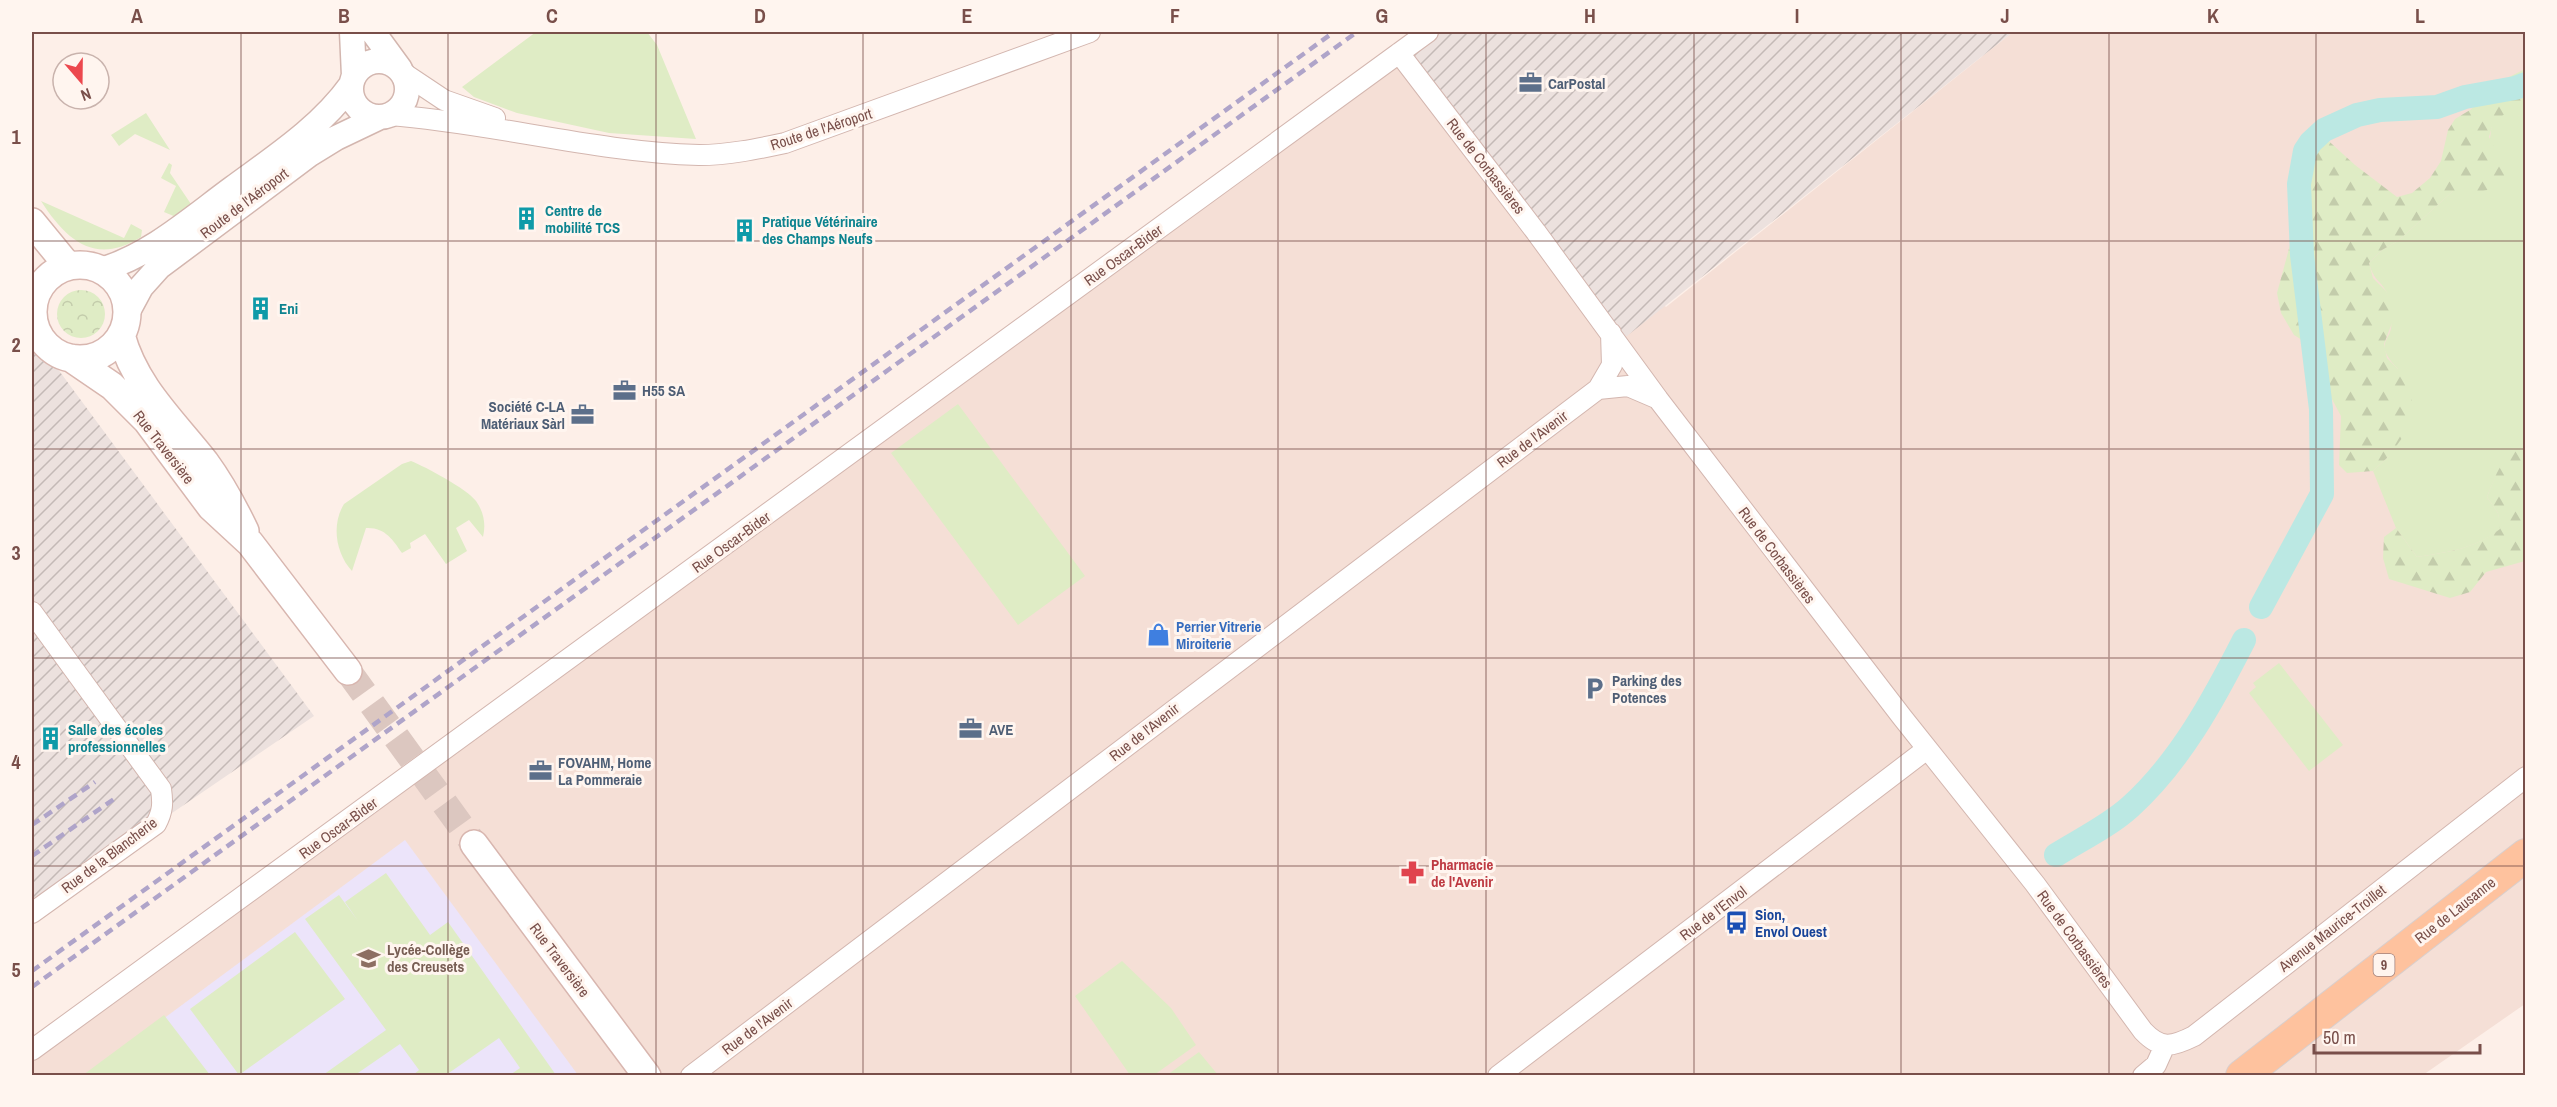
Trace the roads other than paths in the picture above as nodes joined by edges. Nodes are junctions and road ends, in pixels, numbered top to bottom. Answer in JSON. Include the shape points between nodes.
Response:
{"nodes":[{"id":1,"x":352,"y":32,"type":"edge"},
{"id":2,"x":373,"y":32,"type":"edge"},
{"id":3,"x":1090,"y":32,"type":"edge"},
{"id":4,"x":1428,"y":32,"type":"edge"},
{"id":5,"x":1399,"y":53,"type":"junction"},
{"id":6,"x":401,"y":70,"type":"junction"},
{"id":7,"x":352,"y":81,"type":"junction"},
{"id":8,"x":385,"y":116,"type":"junction"},
{"id":9,"x":540,"y":134,"type":"junction"},
{"id":10,"x":32,"y":222,"type":"edge"},
{"id":11,"x":68,"y":266,"type":"junction"},
{"id":12,"x":101,"y":270,"type":"junction"},
{"id":13,"x":32,"y":297,"type":"edge"},
{"id":14,"x":124,"y":324,"type":"junction"},
{"id":15,"x":1611,"y":333,"type":"junction"},
{"id":16,"x":71,"y":358,"type":"junction"},
{"id":17,"x":1598,"y":389,"type":"junction"},
{"id":18,"x":1658,"y":399,"type":"junction"},
{"id":19,"x":250,"y":543,"type":"junction"},
{"id":20,"x":32,"y":612,"type":"edge"},
{"id":21,"x":348,"y":670,"type":"tunnel mouth"},
{"id":22,"x":1927,"y":749,"type":"junction"},
{"id":23,"x":2526,"y":777,"type":"edge"},
{"id":24,"x":474,"y":844,"type":"tunnel mouth"},
{"id":25,"x":2526,"y":855,"type":"edge"},
{"id":26,"x":32,"y":913,"type":"edge"},
{"id":27,"x":2165,"y":1045,"type":"junction"},
{"id":28,"x":32,"y":1050,"type":"edge"},
{"id":29,"x":647,"y":1076,"type":"edge"},
{"id":30,"x":691,"y":1076,"type":"edge"},
{"id":31,"x":1498,"y":1076,"type":"edge"},
{"id":32,"x":2143,"y":1076,"type":"edge"},
{"id":33,"x":2242,"y":1076,"type":"edge"}],
"edges":[{"from":1,"to":7,"type":"street"},
{"from":2,"to":6,"type":"street","name":"Route de l'Aéroport"},
{"from":3,"to":9,"type":"street","name":"Route de l'Aéroport","via":[[857,118],[762,148],[700,155],[627,150]]},
{"from":4,"to":5,"type":"street","name":"Rue Oscar-Bider"},
{"from":5,"to":15,"type":"street","name":"Rue de Corbassières"},
{"from":5,"to":28,"type":"street","name":"Rue Oscar-Bider"},
{"from":6,"to":7,"type":"street","via":[[375,61],[366,64]]},
{"from":6,"to":8,"type":"street","via":[[406,80],[406,96],[403,104]]},
{"from":6,"to":9,"type":"street","name":"Route de l'Aéroport","via":[[444,100]]},
{"from":7,"to":8,"type":"street","via":[[351,94],[358,108],[372,116]]},
{"from":7,"to":12,"type":"street","name":"Route de l'Aéroport","via":[[324,117],[174,232],[136,257]]},
{"from":8,"to":9,"type":"street","name":"Route de l'Aéroport","via":[[440,119]]},
{"from":8,"to":14,"type":"street","name":"Route de l'Aéroport","via":[[310,154],[159,267],[141,287]]},
{"from":10,"to":11,"type":"main road"},
{"from":11,"to":12,"type":"main road","via":[[87,265]]},
{"from":11,"to":13,"type":"main road","via":[[46,279]]},
{"from":12,"to":14,"type":"main road","via":[[122,289]]},
{"from":13,"to":16,"type":"main road","via":[[34,326],[42,340],[54,352]]},
{"from":14,"to":16,"type":"main road","via":[[102,353]]},
{"from":14,"to":19,"type":"main road","name":"Rue Traversière","via":[[126,355],[140,382],[223,488]]},
{"from":15,"to":17,"type":"street","name":"Rue de l'Avenir","via":[[1612,365]]},
{"from":15,"to":18,"type":"street","name":"Rue de Corbassières"},
{"from":16,"to":19,"type":"main road","name":"Rue Traversière","via":[[127,399],[211,507]]},
{"from":17,"to":18,"type":"street","via":[[1628,386]]},
{"from":17,"to":30,"type":"street","name":"Rue de l'Avenir"},
{"from":18,"to":22,"type":"street","name":"Rue de Corbassières"},
{"from":19,"to":21,"type":"main road","name":"Rue Traversière"},
{"from":20,"to":26,"type":"street","name":"Rue de la Blancherie","via":[[161,789],[163,803],[156,824]]},
{"from":22,"to":27,"type":"street","name":"Rue de Corbassières","via":[[2036,886],[2143,1031],[2154,1043]]},
{"from":22,"to":31,"type":"street","name":"Rue de l'Envol"},
{"from":23,"to":27,"type":"street","name":"Avenue Maurice-Troillet","via":[[2194,1036]]},
{"from":24,"to":29,"type":"main road","name":"Rue Traversière"},
{"from":25,"to":33,"type":"main road","name":"Rue de Lausanne","number":"9"},
{"from":27,"to":32,"type":"street","via":[[2163,1056]]}]}
